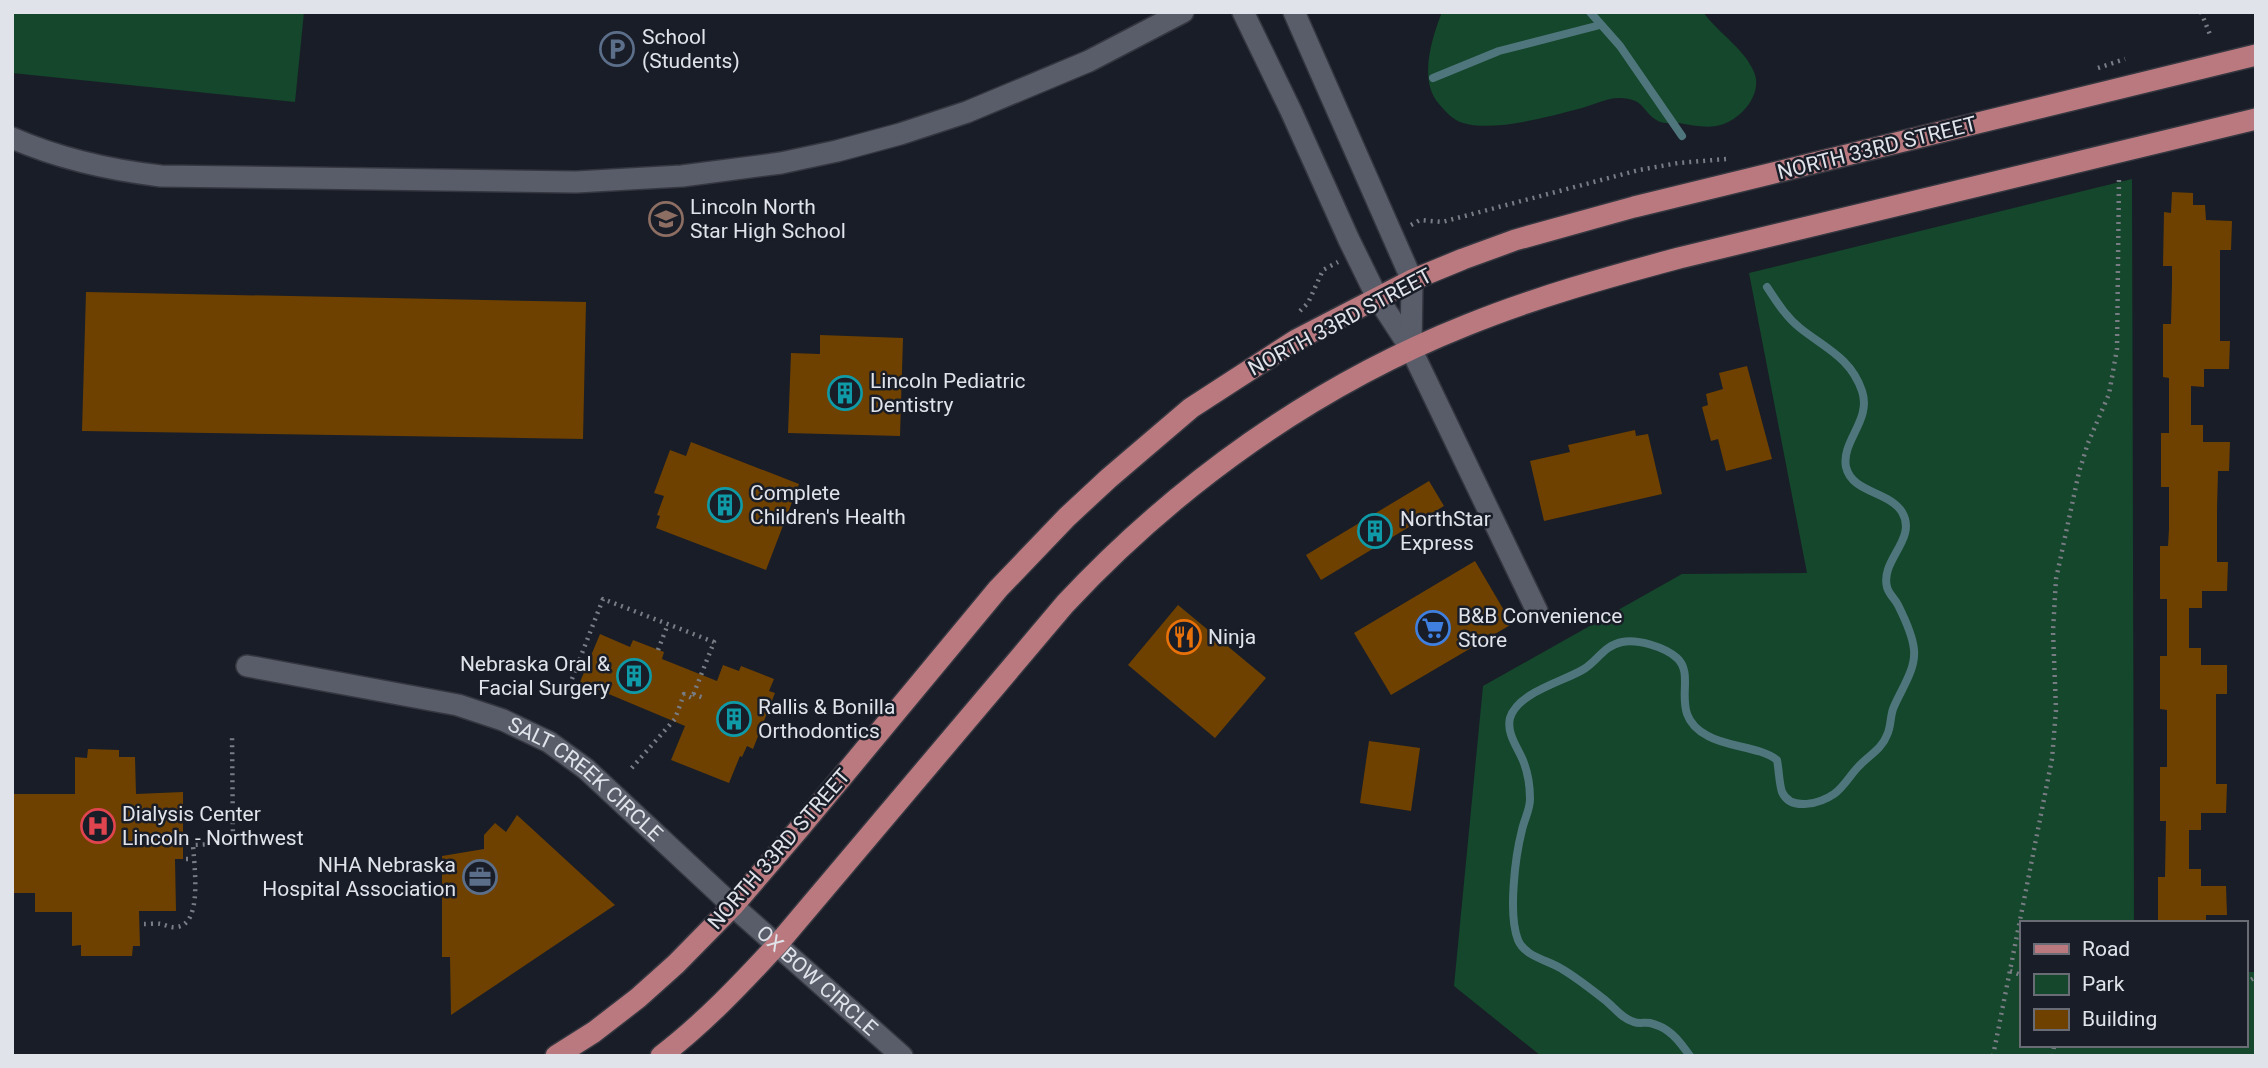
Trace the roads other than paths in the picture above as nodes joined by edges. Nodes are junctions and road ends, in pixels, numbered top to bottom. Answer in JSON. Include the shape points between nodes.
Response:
{"nodes":[{"id":1,"x":1183,"y":12,"type":"edge"},
{"id":2,"x":1243,"y":12,"type":"edge"},
{"id":3,"x":1294,"y":12,"type":"edge"},
{"id":4,"x":2256,"y":55,"type":"edge"},
{"id":5,"x":2256,"y":119,"type":"edge"},
{"id":6,"x":12,"y":138,"type":"edge"},
{"id":7,"x":1412,"y":280,"type":"junction"},
{"id":8,"x":1377,"y":297,"type":"junction"},
{"id":9,"x":1411,"y":349,"type":"junction"},
{"id":10,"x":1538,"y":611,"type":"dead end"},
{"id":11,"x":247,"y":666,"type":"dead end"},
{"id":12,"x":733,"y":905,"type":"junction"},
{"id":13,"x":777,"y":945,"type":"junction"},
{"id":14,"x":556,"y":1056,"type":"edge"},
{"id":15,"x":661,"y":1056,"type":"edge"},
{"id":16,"x":902,"y":1056,"type":"edge"}],
"edges":[{"from":1,"to":6,"type":"street","via":[[1088,61],[967,112],[900,134],[781,163],[682,176],[576,182],[161,176],[92,165]]},
{"from":2,"to":8,"type":"street"},
{"from":3,"to":7,"type":"street"},
{"from":4,"to":7,"type":"main road","name":"NORTH 33RD STREET","via":[[1623,210],[1516,240]]},
{"from":5,"to":9,"type":"main road","via":[[1598,280],[1468,324]]},
{"from":7,"to":8,"type":"main road","name":"NORTH 33RD STREET"},
{"from":7,"to":9,"type":"street"},
{"from":8,"to":9,"type":"street"},
{"from":8,"to":12,"type":"main road","name":"NORTH 33RD STREET","via":[[1296,340],[1191,408],[1067,517],[998,589]]},
{"from":9,"to":10,"type":"street"},
{"from":9,"to":13,"type":"main road","via":[[1266,432],[1210,471],[1107,559]]},
{"from":11,"to":12,"type":"street","name":"SALT CREEK CIRCLE","via":[[458,705],[535,734],[586,769]]},
{"from":12,"to":13,"type":"street","name":"OX BOW CIRCLE"},
{"from":12,"to":14,"type":"main road","name":"NORTH 33RD STREET","via":[[638,998]]},
{"from":13,"to":15,"type":"main road","via":[[687,1036]]},
{"from":13,"to":16,"type":"street","name":"OX BOW CIRCLE"}]}
